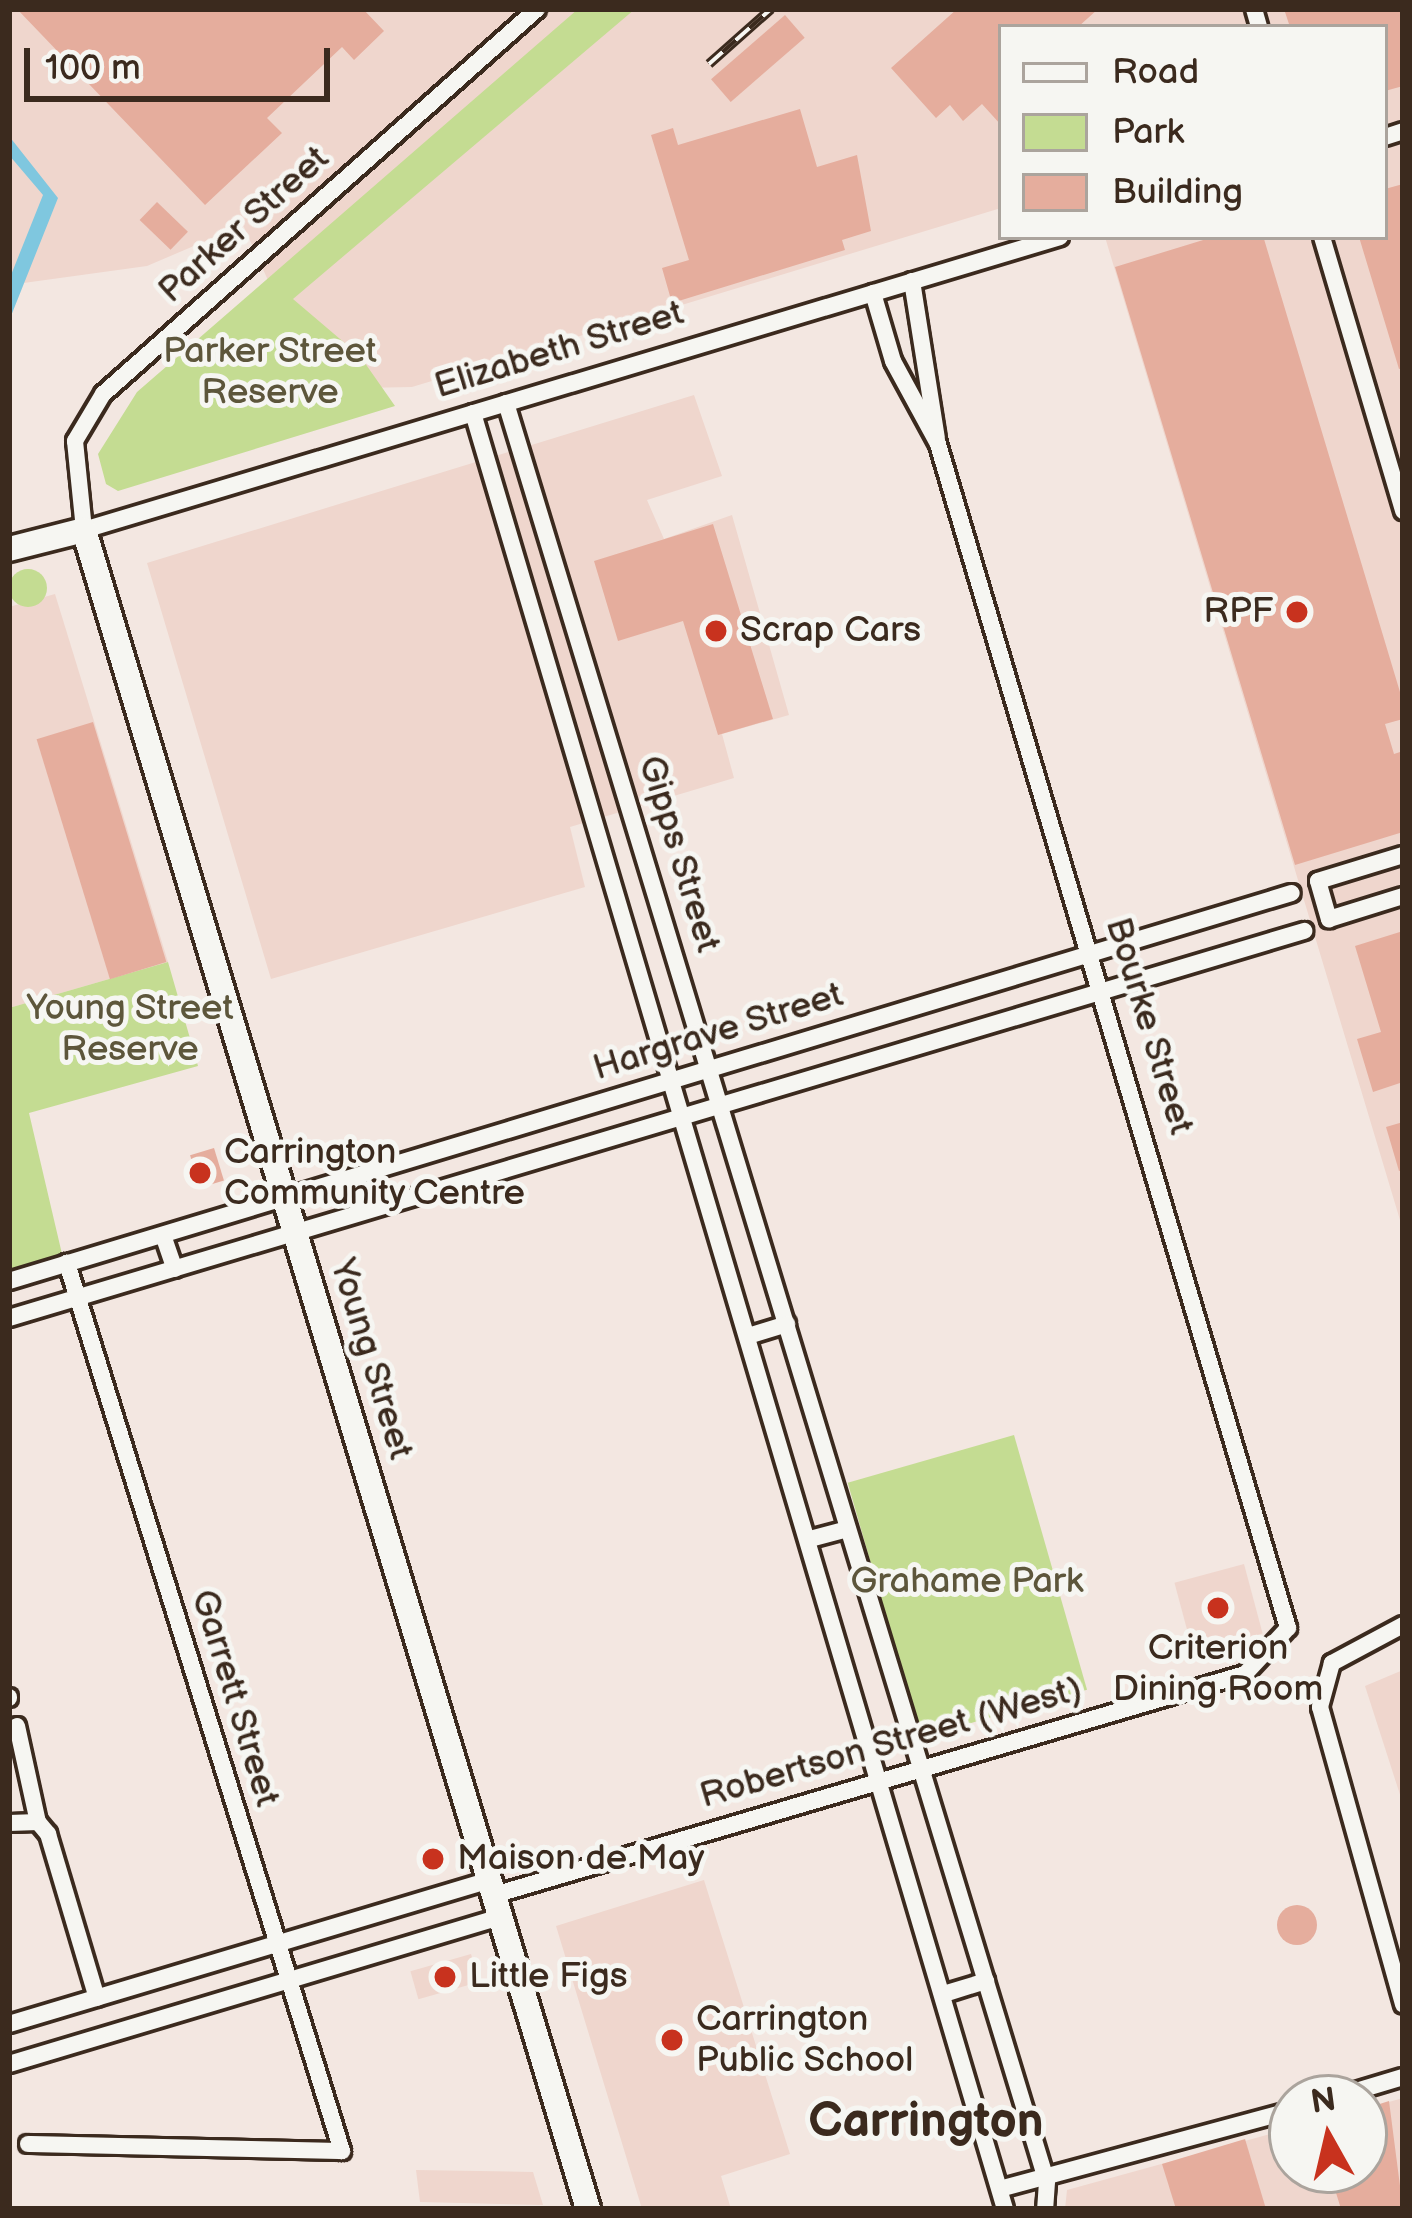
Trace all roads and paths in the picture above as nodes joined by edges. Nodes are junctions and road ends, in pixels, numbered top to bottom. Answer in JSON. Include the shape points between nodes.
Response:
{"nodes":[{"id":1,"x":537,"y":9,"type":"edge"},
{"id":2,"x":1050,"y":240,"type":"edge"},
{"id":3,"x":1323,"y":240,"type":"edge"},
{"id":4,"x":912,"y":281,"type":"junction"},
{"id":5,"x":873,"y":293,"type":"junction"},
{"id":6,"x":506,"y":403,"type":"junction"},
{"id":7,"x":473,"y":413,"type":"junction"},
{"id":8,"x":938,"y":444,"type":"junction"},
{"id":9,"x":1403,"y":511,"type":"edge"},
{"id":10,"x":85,"y":530,"type":"junction"},
{"id":11,"x":9,"y":549,"type":"edge"},
{"id":12,"x":1403,"y":855,"type":"edge"},
{"id":13,"x":1292,"y":893,"type":"dead end"},
{"id":14,"x":1403,"y":896,"type":"edge"},
{"id":15,"x":1304,"y":931,"type":"dead end"},
{"id":16,"x":1093,"y":953,"type":"junction"},
{"id":17,"x":1104,"y":991,"type":"junction"},
{"id":18,"x":710,"y":1069,"type":"junction"},
{"id":19,"x":671,"y":1081,"type":"junction"},
{"id":20,"x":722,"y":1106,"type":"junction"},
{"id":21,"x":682,"y":1117,"type":"junction"},
{"id":22,"x":285,"y":1197,"type":"junction"},
{"id":23,"x":295,"y":1233,"type":"junction"},
{"id":24,"x":163,"y":1235,"type":"junction"},
{"id":25,"x":68,"y":1263,"type":"junction"},
{"id":26,"x":175,"y":1269,"type":"junction"},
{"id":27,"x":9,"y":1281,"type":"edge"},
{"id":28,"x":78,"y":1298,"type":"junction"},
{"id":29,"x":9,"y":1318,"type":"edge"},
{"id":30,"x":787,"y":1324,"type":"junction"},
{"id":31,"x":748,"y":1336,"type":"junction"},
{"id":32,"x":848,"y":1529,"type":"junction"},
{"id":33,"x":810,"y":1539,"type":"junction"},
{"id":34,"x":1403,"y":1625,"type":"edge"},
{"id":35,"x":1288,"y":1628,"type":"joint"},
{"id":36,"x":17,"y":1726,"type":"dead end"},
{"id":37,"x":920,"y":1769,"type":"junction"},
{"id":38,"x":883,"y":1780,"type":"junction"},
{"id":39,"x":38,"y":1822,"type":"junction"},
{"id":40,"x":9,"y":1823,"type":"edge"},
{"id":41,"x":495,"y":1897,"type":"junction"},
{"id":42,"x":276,"y":1944,"type":"junction"},
{"id":43,"x":288,"y":1981,"type":"junction"},
{"id":44,"x":986,"y":1981,"type":"junction"},
{"id":45,"x":947,"y":1993,"type":"junction"},
{"id":46,"x":98,"y":1998,"type":"junction"},
{"id":47,"x":1403,"y":2005,"type":"edge"},
{"id":48,"x":9,"y":2024,"type":"edge"},
{"id":49,"x":9,"y":2064,"type":"edge"},
{"id":50,"x":1268,"y":2117,"type":"edge"},
{"id":51,"x":28,"y":2144,"type":"dead end"},
{"id":52,"x":1047,"y":2182,"type":"junction"},
{"id":53,"x":1006,"y":2187,"type":"junction"},
{"id":54,"x":588,"y":2209,"type":"edge"},
{"id":55,"x":1005,"y":2209,"type":"edge"},
{"id":56,"x":1045,"y":2209,"type":"edge"}],
"edges":[{"from":1,"to":10,"type":"street","name":"Parker Street","via":[[104,394],[75,441]]},
{"from":2,"to":4,"type":"street","name":"Elizabeth Street"},
{"from":3,"to":9,"type":"street"},
{"from":4,"to":5,"type":"street","name":"Elizabeth Street"},
{"from":4,"to":8,"type":"street","name":"Bourke Street"},
{"from":5,"to":6,"type":"street","name":"Elizabeth Street"},
{"from":5,"to":8,"type":"street","name":"Bourke Street","via":[[893,361]]},
{"from":6,"to":7,"type":"street","name":"Elizabeth Street"},
{"from":6,"to":18,"type":"street","name":"Gipps Street"},
{"from":7,"to":10,"type":"street","name":"Elizabeth Street"},
{"from":7,"to":19,"type":"street","name":"Gipps Street"},
{"from":8,"to":16,"type":"street","name":"Bourke Street"},
{"from":10,"to":11,"type":"main road","name":"Elizabeth Street"},
{"from":10,"to":22,"type":"main road","name":"Young Street"},
{"from":12,"to":14,"type":"street","via":[[1318,880],[1329,919]]},
{"from":13,"to":16,"type":"street","name":"Hargrave Street"},
{"from":15,"to":17,"type":"street","name":"Hargrave Street"},
{"from":16,"to":17,"type":"street","name":"Bourke Street"},
{"from":16,"to":18,"type":"street","name":"Hargrave Street"},
{"from":17,"to":20,"type":"street","name":"Hargrave Street"},
{"from":17,"to":35,"type":"street","name":"Bourke Street"},
{"from":18,"to":19,"type":"street","name":"Hargrave Street"},
{"from":18,"to":20,"type":"street","name":"Gipps Street"},
{"from":19,"to":21,"type":"street","name":"Gipps Street"},
{"from":19,"to":22,"type":"street","name":"Hargrave Street"},
{"from":20,"to":21,"type":"street","name":"Hargrave Street"},
{"from":20,"to":30,"type":"street","name":"Gipps Street"},
{"from":21,"to":23,"type":"street","name":"Hargrave Street"},
{"from":21,"to":31,"type":"street","name":"Gipps Street"},
{"from":22,"to":23,"type":"main road","name":"Young Street"},
{"from":22,"to":24,"type":"street","name":"Hargrave Street"},
{"from":23,"to":26,"type":"street","name":"Hargrave Street"},
{"from":23,"to":41,"type":"main road","name":"Young Street"},
{"from":24,"to":25,"type":"street","name":"Hargrave Street"},
{"from":24,"to":26,"type":"street"},
{"from":25,"to":27,"type":"street","name":"Hargrave Street"},
{"from":25,"to":28,"type":"street","name":"Garrett Street"},
{"from":26,"to":28,"type":"street","name":"Hargrave Street"},
{"from":28,"to":29,"type":"street","name":"Hargrave Street"},
{"from":28,"to":42,"type":"street","name":"Garrett Street"},
{"from":30,"to":31,"type":"street"},
{"from":30,"to":32,"type":"street","name":"Gipps Street"},
{"from":31,"to":33,"type":"street","name":"Gipps Street"},
{"from":32,"to":33,"type":"street"},
{"from":32,"to":37,"type":"street","name":"Gipps Street"},
{"from":33,"to":38,"type":"street","name":"Gipps Street"},
{"from":34,"to":47,"type":"street","via":[[1332,1663],[1323,1728]]},
{"from":35,"to":37,"type":"street","name":"Robertson Street (West)","via":[[1245,1674]]},
{"from":36,"to":39,"type":"street"},
{"from":37,"to":38,"type":"street","name":"Robertson Street (West)"},
{"from":37,"to":44,"type":"street","name":"Gipps Street"},
{"from":38,"to":41,"type":"street","name":"Robertson Street (West)"},
{"from":38,"to":45,"type":"street","name":"Gipps Street"},
{"from":39,"to":40,"type":"street"},
{"from":39,"to":46,"type":"street"},
{"from":41,"to":42,"type":"street","name":"Robertson Street (West)"},
{"from":41,"to":43,"type":"street","name":"Robertson Street (West)"},
{"from":41,"to":54,"type":"main road","name":"Young Street"},
{"from":42,"to":43,"type":"street","name":"Garrett Street"},
{"from":42,"to":46,"type":"street","name":"Robertson Street (West)"},
{"from":43,"to":49,"type":"street","name":"Robertson Street (West)"},
{"from":43,"to":51,"type":"street","name":"Garrett Street","via":[[342,2151]]},
{"from":44,"to":45,"type":"street"},
{"from":44,"to":52,"type":"street","name":"Gipps Street"},
{"from":45,"to":53,"type":"street","name":"Gipps Street"},
{"from":46,"to":48,"type":"street","name":"Robertson Street (West)"},
{"from":50,"to":52,"type":"street"},
{"from":52,"to":53,"type":"street"},
{"from":52,"to":56,"type":"street","name":"Gipps Street"},
{"from":53,"to":55,"type":"street","name":"Gipps Street"}]}
